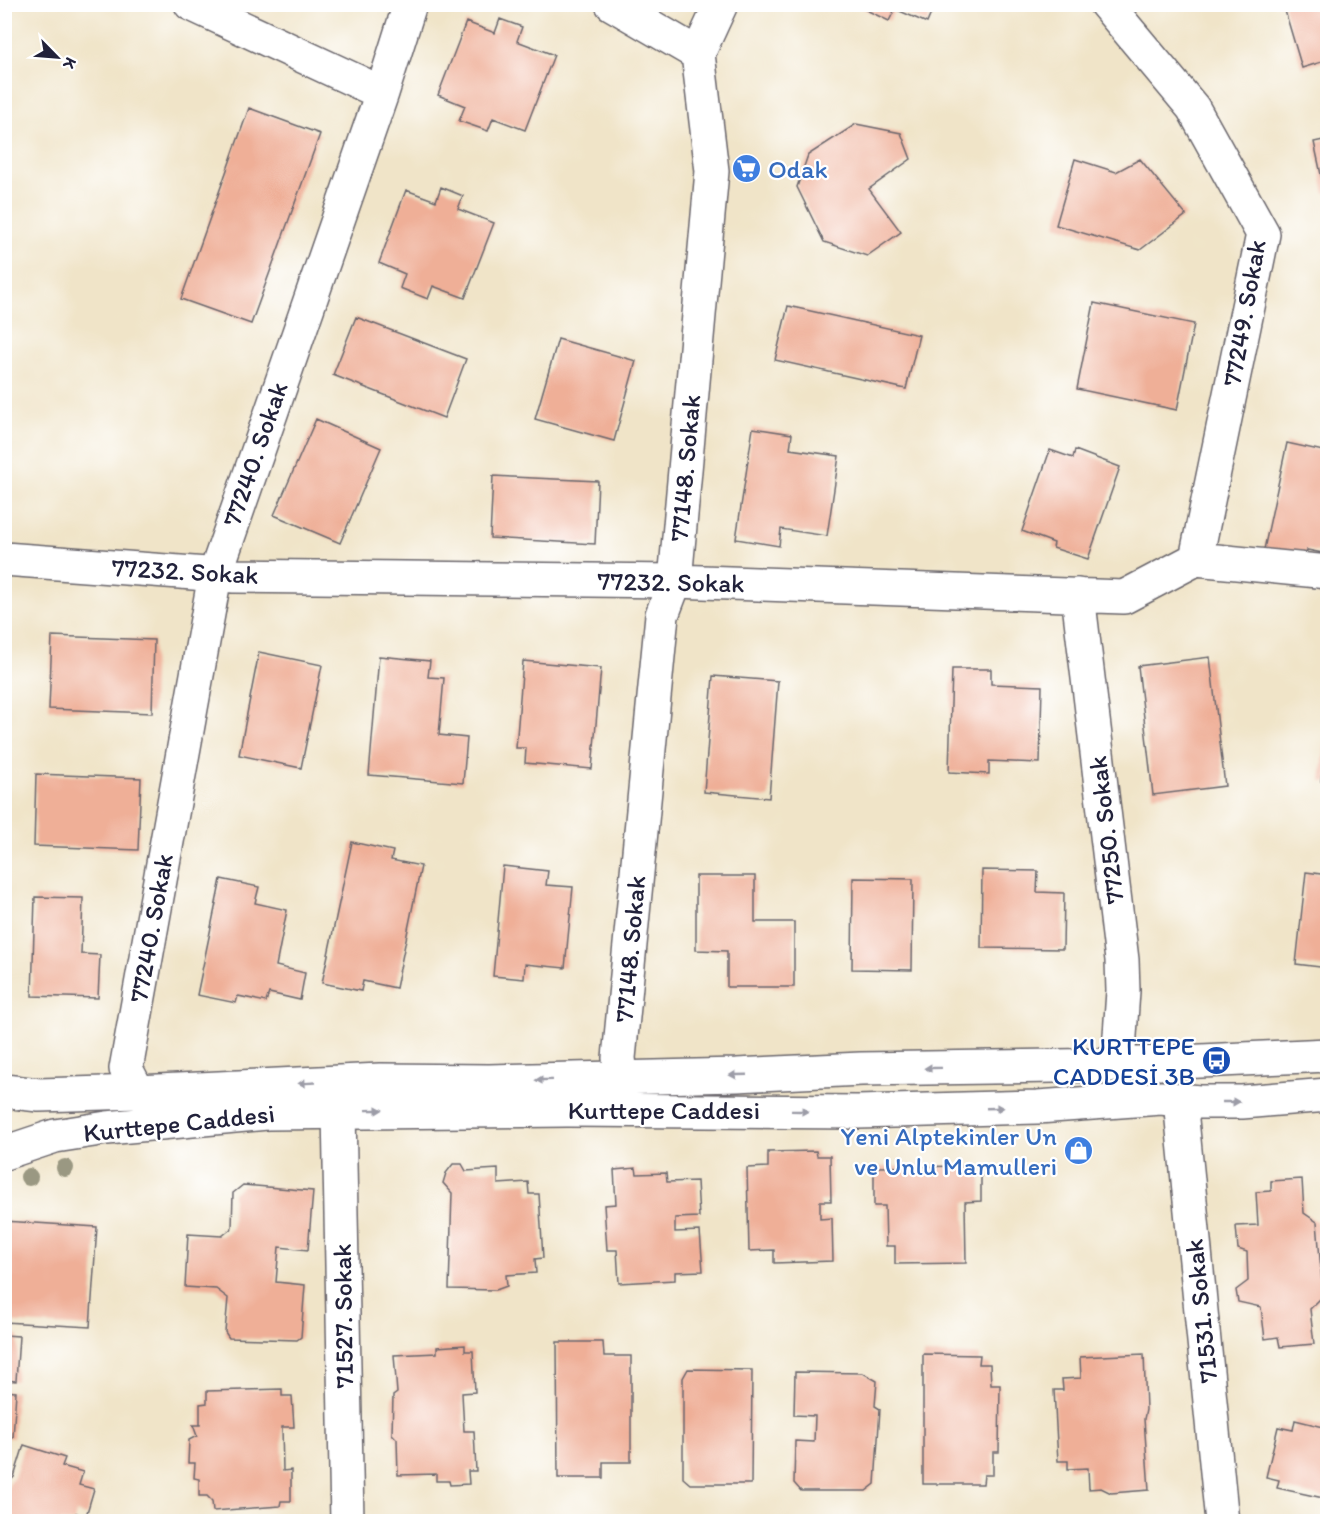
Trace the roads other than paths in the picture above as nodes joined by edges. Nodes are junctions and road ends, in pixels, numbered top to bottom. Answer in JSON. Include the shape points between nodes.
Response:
{"nodes":[{"id":1,"x":191,"y":4,"type":"edge"},
{"id":2,"x":410,"y":4,"type":"edge"},
{"id":3,"x":612,"y":4,"type":"edge"},
{"id":4,"x":721,"y":4,"type":"edge"},
{"id":5,"x":1106,"y":4,"type":"edge"},
{"id":6,"x":698,"y":54,"type":"junction"},
{"id":7,"x":382,"y":93,"type":"junction"},
{"id":8,"x":1196,"y":559,"type":"junction"},
{"id":9,"x":4,"y":560,"type":"edge"},
{"id":10,"x":1328,"y":572,"type":"edge"},
{"id":11,"x":215,"y":574,"type":"junction"},
{"id":12,"x":675,"y":581,"type":"junction"},
{"id":13,"x":1078,"y":595,"type":"junction"},
{"id":14,"x":1328,"y":1054,"type":"edge"},
{"id":15,"x":1118,"y":1065,"type":"junction"},
{"id":16,"x":621,"y":1076,"type":"junction"},
{"id":17,"x":4,"y":1091,"type":"edge"},
{"id":18,"x":138,"y":1092,"type":"junction"},
{"id":19,"x":1328,"y":1095,"type":"edge"},
{"id":20,"x":1180,"y":1100,"type":"junction"},
{"id":21,"x":339,"y":1111,"type":"junction"},
{"id":22,"x":4,"y":1153,"type":"edge"},
{"id":23,"x":347,"y":1521,"type":"edge"},
{"id":24,"x":1222,"y":1521,"type":"edge"}],
"edges":[{"from":1,"to":7,"type":"street"},
{"from":2,"to":7,"type":"street","name":"77240. Sokak"},
{"from":3,"to":6,"type":"street"},
{"from":4,"to":6,"type":"street"},
{"from":5,"to":8,"type":"street","name":"77249. Sokak","via":[[1193,108],[1263,234]]},
{"from":6,"to":12,"type":"street","name":"77148. Sokak","via":[[712,171]]},
{"from":7,"to":11,"type":"street","name":"77240. Sokak"},
{"from":8,"to":10,"type":"street"},
{"from":8,"to":13,"type":"street","name":"77232. Sokak","via":[[1124,597]]},
{"from":9,"to":11,"type":"street","name":"77232. Sokak"},
{"from":11,"to":12,"type":"street","name":"77232. Sokak"},
{"from":11,"to":18,"type":"street","name":"77240. Sokak","via":[[126,1069]]},
{"from":12,"to":13,"type":"street","name":"77232. Sokak"},
{"from":12,"to":16,"type":"street","name":"77148. Sokak","via":[[662,615],[619,1058]]},
{"from":13,"to":15,"type":"street","name":"77250. Sokak","via":[[1122,960]]},
{"from":14,"to":15,"type":"street","name":"Kurttepe Caddesi"},
{"from":15,"to":16,"type":"street","name":"Kurttepe Caddesi","one_way":true},
{"from":16,"to":18,"type":"street","name":"Kurttepe Caddesi","one_way":true,"via":[[380,1080]]},
{"from":17,"to":18,"type":"street","name":"Kurttepe Caddesi","via":[[39,1095]]},
{"from":20,"to":19,"type":"street","name":"Kurttepe Caddesi","one_way":true,"via":[[1242,1102]]},
{"from":21,"to":20,"type":"street","name":"Kurttepe Caddesi","one_way":true,"via":[[858,1112]]},
{"from":20,"to":24,"type":"street","name":"71531. Sokak"},
{"from":21,"to":22,"type":"street","name":"Kurttepe Caddesi","via":[[267,1113],[107,1128],[55,1136]]},
{"from":21,"to":23,"type":"street","name":"71527. Sokak"}]}
